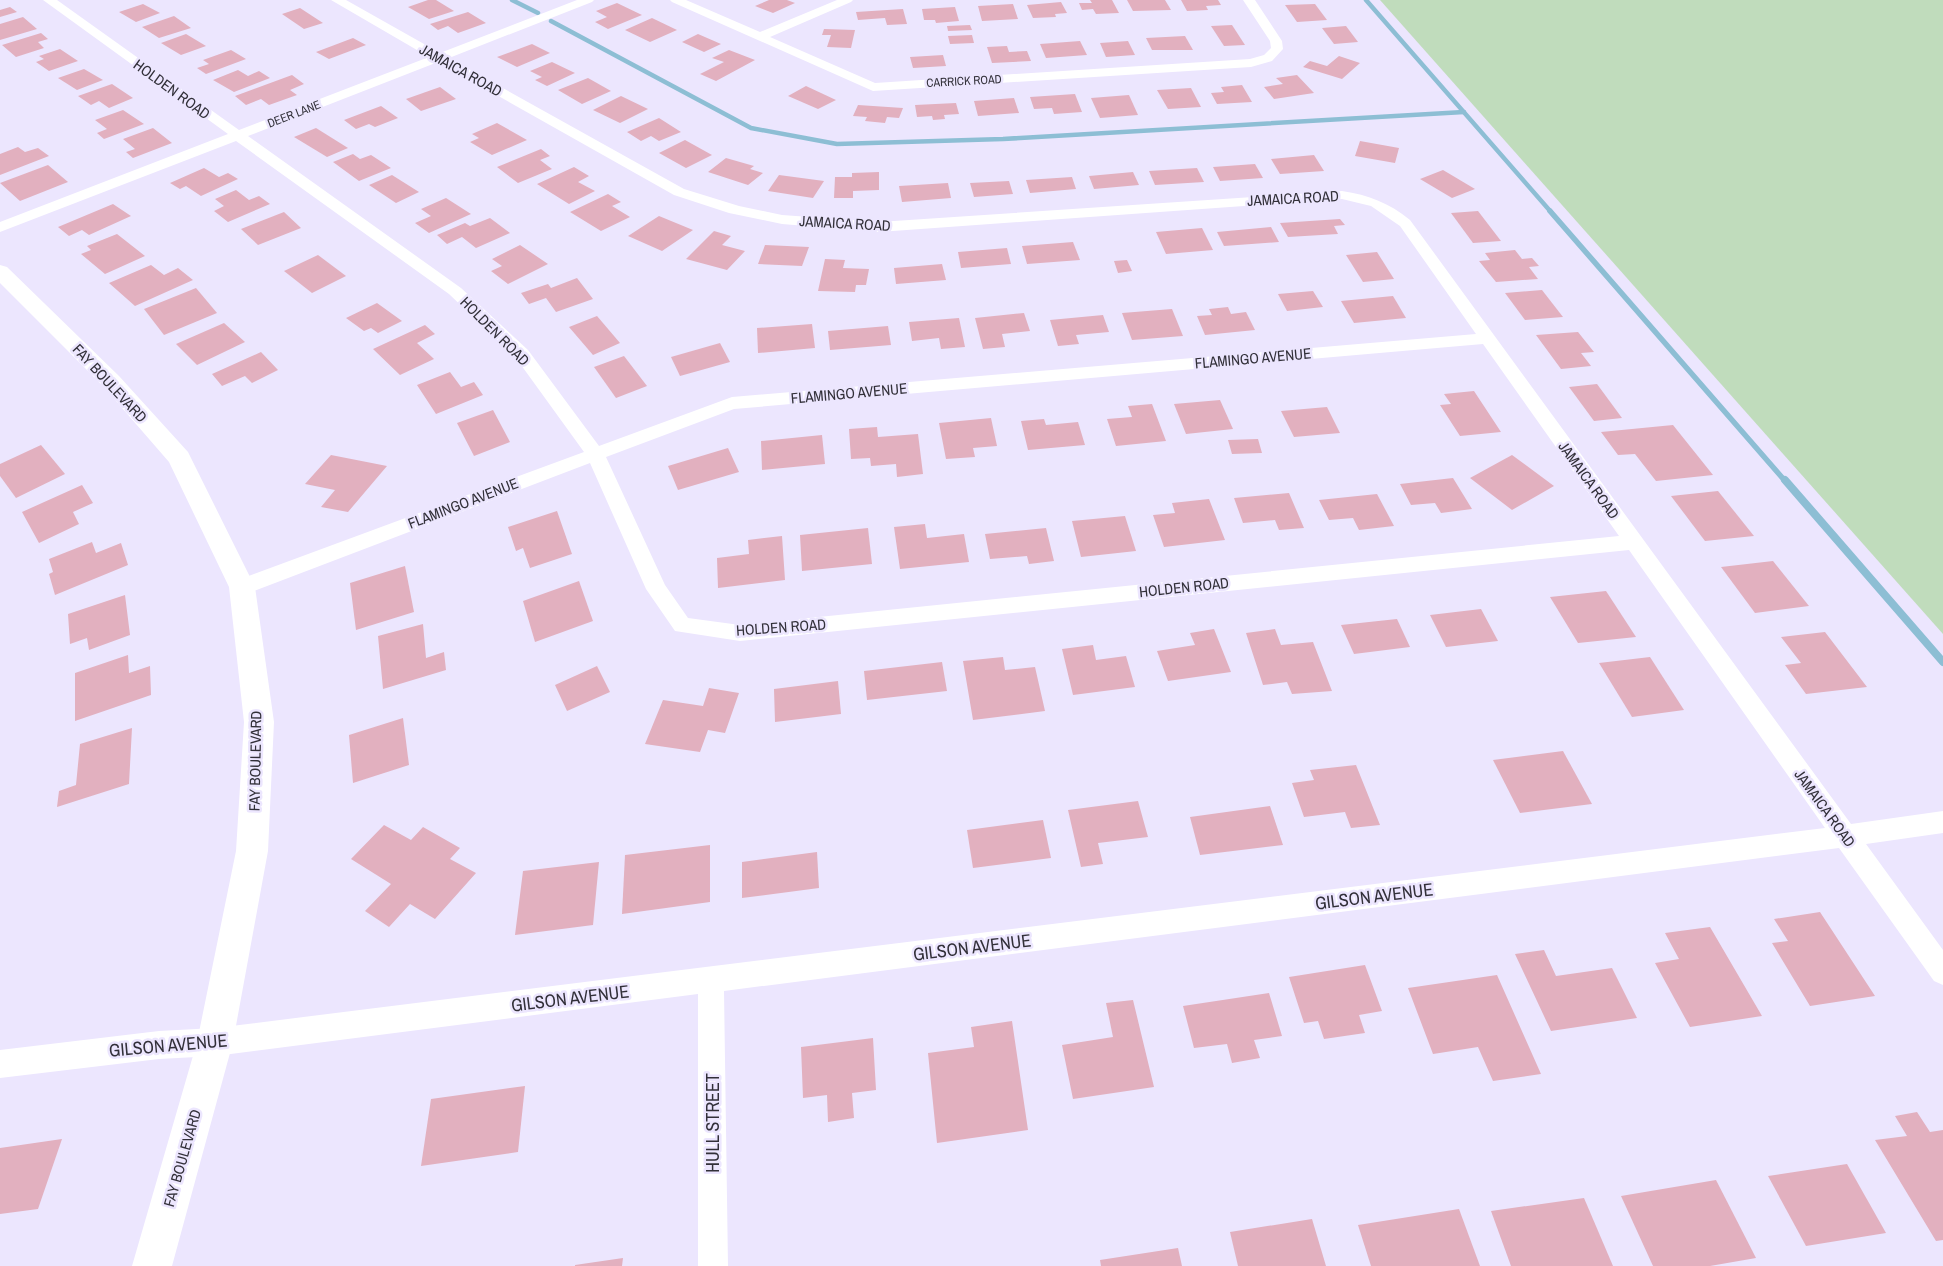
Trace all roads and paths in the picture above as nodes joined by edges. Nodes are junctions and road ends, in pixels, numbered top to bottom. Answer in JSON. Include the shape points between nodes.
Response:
{"nodes":[{"id":1,"x":49,"y":0,"type":"edge"},
{"id":2,"x":337,"y":0,"type":"edge"},
{"id":3,"x":588,"y":0,"type":"edge"},
{"id":4,"x":676,"y":0,"type":"edge"},
{"id":5,"x":847,"y":0,"type":"edge"},
{"id":6,"x":1249,"y":0,"type":"edge"},
{"id":7,"x":759,"y":36,"type":"junction"},
{"id":8,"x":439,"y":58,"type":"junction"},
{"id":9,"x":237,"y":136,"type":"junction"},
{"id":10,"x":0,"y":227,"type":"edge"},
{"id":11,"x":0,"y":271,"type":"edge"},
{"id":12,"x":1488,"y":338,"type":"junction"},
{"id":13,"x":595,"y":454,"type":"junction"},
{"id":14,"x":1633,"y":542,"type":"junction"},
{"id":15,"x":242,"y":586,"type":"junction"},
{"id":16,"x":1943,"y":822,"type":"edge"},
{"id":17,"x":1846,"y":836,"type":"junction"},
{"id":18,"x":1943,"y":972,"type":"edge"},
{"id":19,"x":711,"y":980,"type":"junction"},
{"id":20,"x":215,"y":1042,"type":"junction"},
{"id":21,"x":0,"y":1064,"type":"edge"},
{"id":22,"x":152,"y":1266,"type":"edge"},
{"id":23,"x":714,"y":1266,"type":"edge"}],
"edges":[{"from":1,"to":9,"type":"street","name":"HOLDEN ROAD"},
{"from":2,"to":8,"type":"street","name":"JAMAICA ROAD"},
{"from":3,"to":8,"type":"street","name":"DEER LANE"},
{"from":4,"to":7,"type":"street","name":"CARRICK ROAD"},
{"from":5,"to":7,"type":"street"},
{"from":6,"to":7,"type":"street","name":"CARRICK ROAD","via":[[1276,40],[1277,50],[1268,58],[1232,66],[873,87]]},
{"from":8,"to":9,"type":"street","name":"DEER LANE"},
{"from":8,"to":12,"type":"street","name":"JAMAICA ROAD","via":[[679,192],[767,217],[879,227],[1312,196],[1342,195],[1369,199],[1386,207],[1405,224]]},
{"from":9,"to":10,"type":"street","name":"DEER LANE"},
{"from":9,"to":13,"type":"street","name":"HOLDEN ROAD","via":[[455,291],[522,354]]},
{"from":11,"to":15,"type":"street","name":"FAY BOULEVARD","via":[[111,381],[179,458]]},
{"from":12,"to":13,"type":"street","name":"FLAMINGO AVENUE","via":[[732,403]]},
{"from":12,"to":14,"type":"street","name":"JAMAICA ROAD"},
{"from":13,"to":14,"type":"street","name":"HOLDEN ROAD","via":[[656,589],[682,625],[740,632]]},
{"from":13,"to":15,"type":"street","name":"FLAMINGO AVENUE"},
{"from":14,"to":17,"type":"street","name":"JAMAICA ROAD"},
{"from":15,"to":20,"type":"street","name":"FAY BOULEVARD","via":[[259,722],[252,851]]},
{"from":16,"to":17,"type":"street","name":"GILSON AVENUE"},
{"from":17,"to":18,"type":"street","name":"JAMAICA ROAD"},
{"from":17,"to":19,"type":"street","name":"GILSON AVENUE"},
{"from":19,"to":20,"type":"street","name":"GILSON AVENUE"},
{"from":19,"to":23,"type":"street","name":"HULL STREET"},
{"from":20,"to":21,"type":"street","name":"GILSON AVENUE","via":[[159,1045]]},
{"from":20,"to":22,"type":"street","name":"FAY BOULEVARD"}]}
